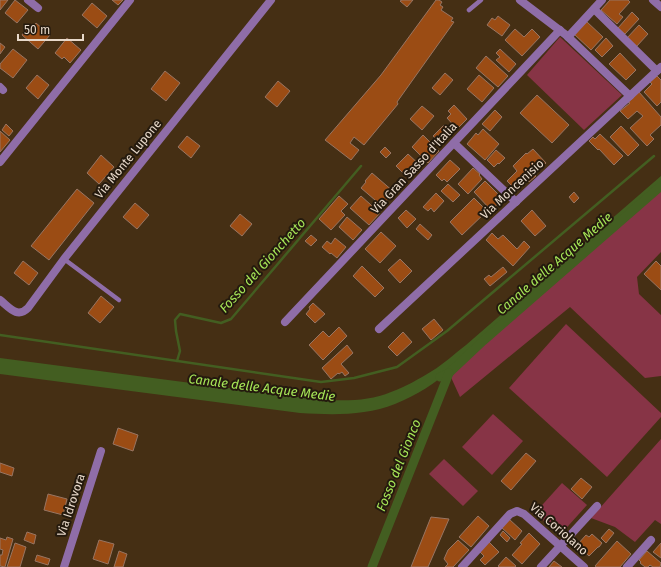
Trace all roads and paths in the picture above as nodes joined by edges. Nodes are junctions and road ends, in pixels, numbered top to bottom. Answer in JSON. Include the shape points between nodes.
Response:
{"nodes":[{"id":1,"x":28,"y":0,"type":"edge"},
{"id":2,"x":130,"y":0,"type":"edge"},
{"id":3,"x":271,"y":0,"type":"edge"},
{"id":4,"x":481,"y":0,"type":"edge"},
{"id":5,"x":520,"y":0,"type":"edge"},
{"id":6,"x":602,"y":0,"type":"edge"},
{"id":7,"x":653,"y":0,"type":"edge"},
{"id":8,"x":661,"y":7,"type":"edge"},
{"id":9,"x":38,"y":8,"type":"dead end"},
{"id":10,"x":594,"y":9,"type":"junction"},
{"id":11,"x":469,"y":10,"type":"dead end"},
{"id":12,"x":560,"y":30,"type":"junction"},
{"id":13,"x":568,"y":37,"type":"junction"},
{"id":14,"x":659,"y":69,"type":"edge"},
{"id":15,"x":630,"y":96,"type":"junction"},
{"id":16,"x":454,"y":143,"type":"junction"},
{"id":17,"x":0,"y":162,"type":"edge"},
{"id":18,"x":516,"y":202,"type":"junction"},
{"id":19,"x":64,"y":259,"type":"junction"},
{"id":20,"x":0,"y":300,"type":"edge"},
{"id":21,"x":119,"y":300,"type":"dead end"},
{"id":22,"x":285,"y":322,"type":"dead end"},
{"id":23,"x":379,"y":329,"type":"dead end"},
{"id":24,"x":101,"y":451,"type":"dead end"},
{"id":25,"x":597,"y":506,"type":"dead end"},
{"id":26,"x":651,"y":540,"type":"dead end"},
{"id":27,"x":560,"y":546,"type":"junction"},
{"id":28,"x":64,"y":567,"type":"edge"},
{"id":29,"x":462,"y":567,"type":"edge"},
{"id":30,"x":541,"y":567,"type":"edge"},
{"id":31,"x":584,"y":567,"type":"edge"},
{"id":32,"x":627,"y":567,"type":"edge"}],
"edges":[{"from":1,"to":9,"type":"street"},
{"from":2,"to":17,"type":"street"},
{"from":3,"to":19,"type":"street","name":"Via Monte Lupone"},
{"from":4,"to":11,"type":"lane"},
{"from":5,"to":12,"type":"street"},
{"from":6,"to":10,"type":"street"},
{"from":7,"to":8,"type":"street"},
{"from":10,"to":13,"type":"street"},
{"from":10,"to":14,"type":"street"},
{"from":12,"to":13,"type":"street"},
{"from":12,"to":16,"type":"street","name":"Via Gran Sasso d'Italia"},
{"from":13,"to":15,"type":"street"},
{"from":14,"to":15,"type":"street","name":"Via Moncenisio"},
{"from":15,"to":18,"type":"street","name":"Via Moncenisio"},
{"from":16,"to":18,"type":"street"},
{"from":16,"to":22,"type":"street","name":"Via Gran Sasso d'Italia"},
{"from":18,"to":23,"type":"street","name":"Via Moncenisio"},
{"from":19,"to":20,"type":"street","name":"Via Monte Lupone","via":[[25,311],[15,312]]},
{"from":19,"to":21,"type":"lane"},
{"from":24,"to":28,"type":"street","name":"Via Idrovora"},
{"from":25,"to":27,"type":"street"},
{"from":26,"to":32,"type":"street"},
{"from":27,"to":29,"type":"street","name":"Via Coriolano","via":[[522,512],[517,511],[510,514]]},
{"from":27,"to":30,"type":"street"},
{"from":27,"to":31,"type":"street","name":"Via Coriolano"}]}
